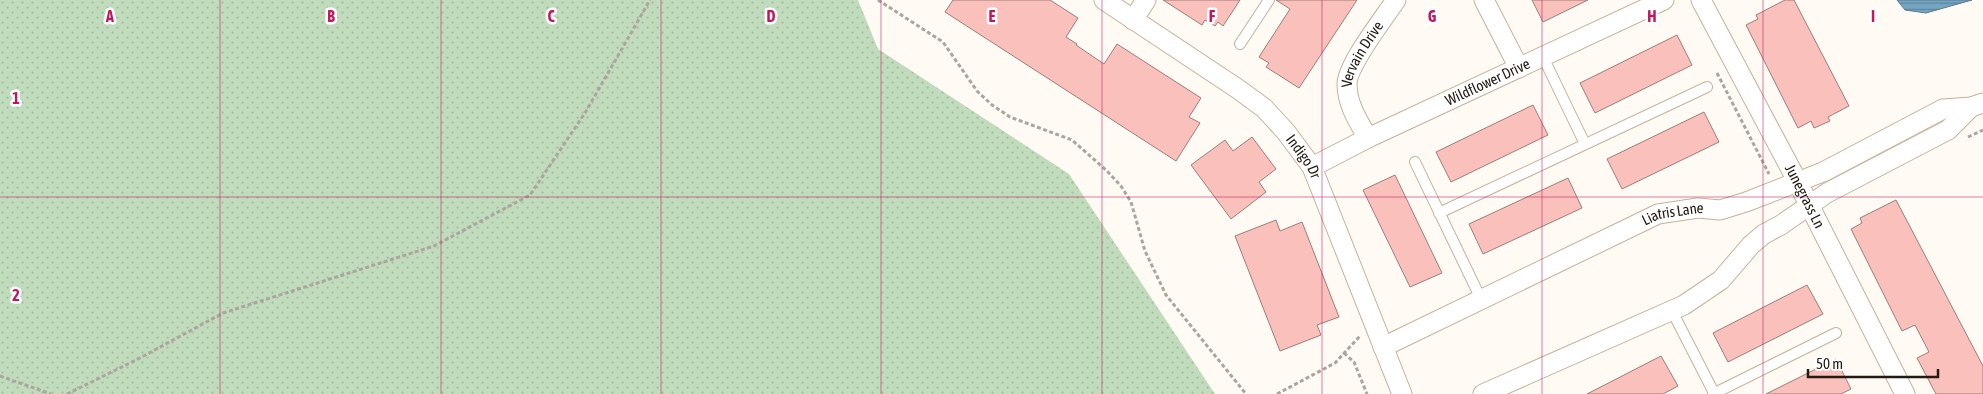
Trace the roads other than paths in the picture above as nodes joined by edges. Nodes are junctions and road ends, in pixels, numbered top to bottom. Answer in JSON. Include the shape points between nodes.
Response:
{"nodes":[{"id":1,"x":1104,"y":0,"type":"edge"},
{"id":2,"x":1146,"y":0,"type":"edge"},
{"id":3,"x":1269,"y":0,"type":"edge"},
{"id":4,"x":1396,"y":0,"type":"edge"},
{"id":5,"x":1484,"y":0,"type":"edge"},
{"id":6,"x":1664,"y":0,"type":"edge"},
{"id":7,"x":1701,"y":0,"type":"edge"},
{"id":8,"x":1133,"y":20,"type":"junction"},
{"id":9,"x":1240,"y":44,"type":"dead end"},
{"id":10,"x":1543,"y":57,"type":"junction"},
{"id":11,"x":1519,"y":68,"type":"junction"},
{"id":12,"x":1707,"y":87,"type":"dead end"},
{"id":13,"x":1977,"y":105,"type":"edge"},
{"id":14,"x":1368,"y":138,"type":"junction"},
{"id":15,"x":1585,"y":144,"type":"junction"},
{"id":16,"x":1415,"y":162,"type":"dead end"},
{"id":17,"x":1312,"y":167,"type":"junction"},
{"id":18,"x":1797,"y":182,"type":"junction"},
{"id":19,"x":1809,"y":206,"type":"junction"},
{"id":20,"x":1438,"y":213,"type":"junction"},
{"id":21,"x":1481,"y":299,"type":"junction"},
{"id":22,"x":1671,"y":309,"type":"junction"},
{"id":23,"x":1836,"y":333,"type":"dead end"},
{"id":24,"x":1382,"y":347,"type":"junction"},
{"id":25,"x":1402,"y":394,"type":"edge"},
{"id":26,"x":1483,"y":394,"type":"edge"},
{"id":27,"x":1714,"y":394,"type":"edge"},
{"id":28,"x":1905,"y":394,"type":"edge"}],
"edges":[{"from":1,"to":8,"type":"street","name":"Indigo Dr"},
{"from":2,"to":8,"type":"street"},
{"from":3,"to":9,"type":"lane"},
{"from":4,"to":14,"type":"street","name":"Vervain Drive","via":[[1352,66],[1347,83],[1351,107]]},
{"from":5,"to":11,"type":"street"},
{"from":6,"to":10,"type":"street","name":"Wildflower Drive"},
{"from":7,"to":18,"type":"street","name":"Junegrass Ln"},
{"from":8,"to":17,"type":"street","name":"Indigo Dr","via":[[1264,108]]},
{"from":10,"to":11,"type":"street","name":"Wildflower Drive"},
{"from":10,"to":15,"type":"lane"},
{"from":11,"to":14,"type":"street","name":"Wildflower Drive"},
{"from":12,"to":15,"type":"lane"},
{"from":13,"to":18,"type":"street","name":"Liatris Lane","via":[[1943,109],[1823,172]]},
{"from":13,"to":19,"type":"street","name":"Liatris Lane","via":[[1948,130],[1827,193]]},
{"from":14,"to":17,"type":"street","name":"Wildflower Drive"},
{"from":15,"to":20,"type":"lane"},
{"from":16,"to":20,"type":"lane"},
{"from":17,"to":24,"type":"street","name":"Indigo Dr"},
{"from":18,"to":19,"type":"street","name":"Junegrass Ln"},
{"from":18,"to":21,"type":"street","name":"Liatris Lane","via":[[1720,210],[1698,208],[1658,214]]},
{"from":19,"to":22,"type":"street","name":"Liatris Lane","via":[[1751,245],[1721,280]]},
{"from":19,"to":28,"type":"street","name":"Junegrass Ln"},
{"from":20,"to":21,"type":"lane"},
{"from":21,"to":24,"type":"street","name":"Liatris Lane"},
{"from":22,"to":26,"type":"street","name":"Liatris Lane"},
{"from":22,"to":27,"type":"lane"},
{"from":23,"to":27,"type":"lane"},
{"from":24,"to":25,"type":"street","name":"Indigo Dr"}]}
